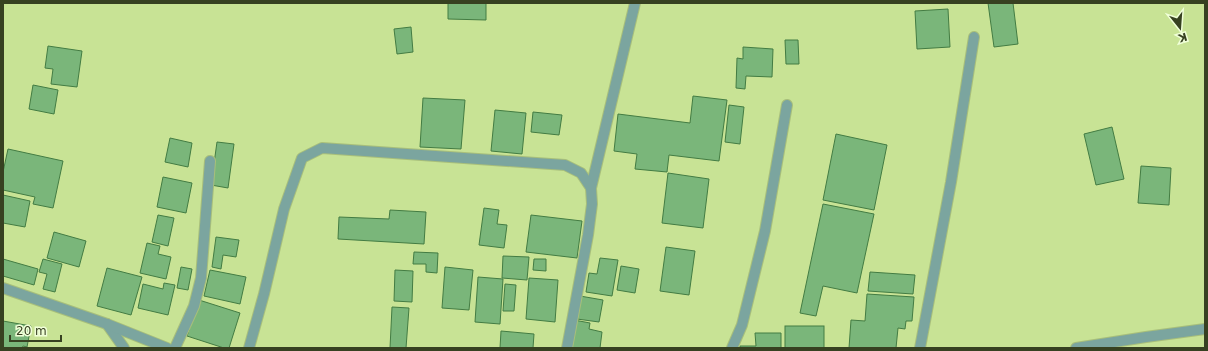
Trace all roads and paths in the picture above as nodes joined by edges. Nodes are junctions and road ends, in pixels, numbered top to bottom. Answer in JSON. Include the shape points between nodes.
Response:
{"nodes":[{"id":1,"x":636,"y":3,"type":"edge"},
{"id":2,"x":974,"y":37,"type":"dead end"},
{"id":3,"x":787,"y":105,"type":"dead end"},
{"id":4,"x":210,"y":160,"type":"dead end"},
{"id":5,"x":591,"y":188,"type":"junction"},
{"id":6,"x":3,"y":288,"type":"edge"},
{"id":7,"x":107,"y":324,"type":"junction"},
{"id":8,"x":1205,"y":330,"type":"edge"},
{"id":9,"x":124,"y":348,"type":"edge"},
{"id":10,"x":167,"y":348,"type":"edge"},
{"id":11,"x":175,"y":348,"type":"edge"},
{"id":12,"x":249,"y":348,"type":"edge"},
{"id":13,"x":567,"y":348,"type":"edge"},
{"id":14,"x":732,"y":348,"type":"edge"},
{"id":15,"x":920,"y":348,"type":"edge"},
{"id":16,"x":1076,"y":348,"type":"edge"}],
"edges":[{"from":1,"to":5,"type":"street"},
{"from":2,"to":15,"type":"street","via":[[951,182]]},
{"from":3,"to":14,"type":"street","via":[[765,231],[742,325]]},
{"from":4,"to":11,"type":"street","via":[[201,278],[194,306]]},
{"from":5,"to":12,"type":"street","via":[[581,173],[565,165],[322,148],[302,158],[284,209]]},
{"from":5,"to":13,"type":"street","via":[[592,204],[588,235]]},
{"from":6,"to":7,"type":"street"},
{"from":7,"to":9,"type":"street"},
{"from":7,"to":10,"type":"street"},
{"from":8,"to":16,"type":"street"}]}
